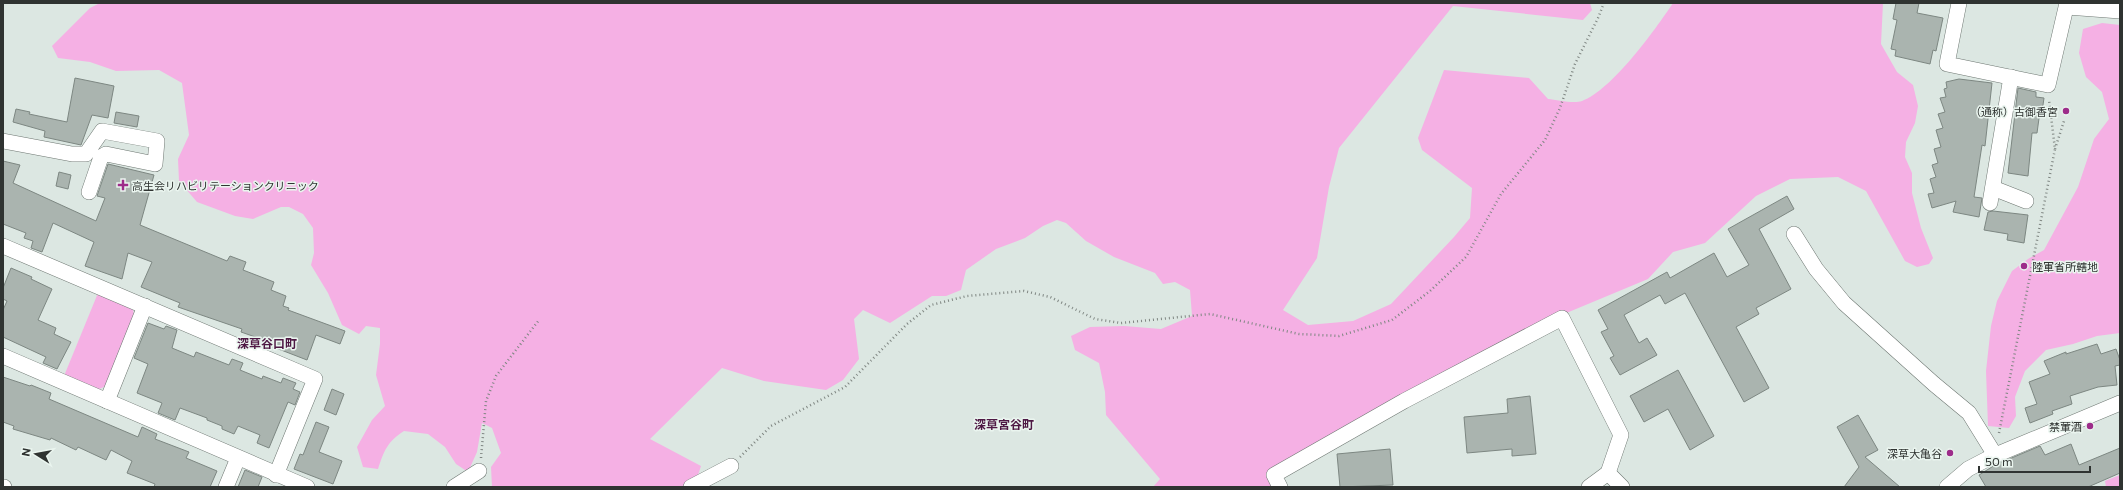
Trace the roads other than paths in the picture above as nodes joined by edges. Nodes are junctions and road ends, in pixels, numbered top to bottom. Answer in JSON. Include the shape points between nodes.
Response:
{"nodes":[{"id":1,"x":1959,"y":3,"type":"edge"},
{"id":2,"x":2067,"y":5,"type":"edge"},
{"id":3,"x":2120,"y":11,"type":"edge"},
{"id":4,"x":2011,"y":77,"type":"junction"},
{"id":5,"x":3,"y":141,"type":"edge"},
{"id":6,"x":1993,"y":188,"type":"junction"},
{"id":7,"x":89,"y":192,"type":"dead end"},
{"id":8,"x":2026,"y":201,"type":"dead end"},
{"id":9,"x":1990,"y":203,"type":"dead end"},
{"id":10,"x":1794,"y":234,"type":"dead end"},
{"id":11,"x":3,"y":246,"type":"edge"},
{"id":12,"x":145,"y":306,"type":"junction"},
{"id":13,"x":3,"y":356,"type":"edge"},
{"id":14,"x":107,"y":401,"type":"junction"},
{"id":15,"x":2120,"y":402,"type":"edge"},
{"id":16,"x":1995,"y":455,"type":"junction"},
{"id":17,"x":238,"y":458,"type":"junction"},
{"id":18,"x":731,"y":466,"type":"road end"},
{"id":19,"x":480,"y":471,"type":"road end"},
{"id":20,"x":1608,"y":473,"type":"junction"},
{"id":21,"x":276,"y":474,"type":"junction"},
{"id":22,"x":226,"y":487,"type":"edge"},
{"id":23,"x":307,"y":487,"type":"edge"},
{"id":24,"x":454,"y":487,"type":"edge"},
{"id":25,"x":691,"y":487,"type":"edge"},
{"id":26,"x":1280,"y":487,"type":"edge"},
{"id":27,"x":1589,"y":487,"type":"edge"},
{"id":28,"x":1622,"y":487,"type":"edge"},
{"id":29,"x":1947,"y":487,"type":"edge"}],
"edges":[{"from":1,"to":4,"type":"street","via":[[1947,64]]},
{"from":2,"to":3,"type":"street"},
{"from":2,"to":4,"type":"street","via":[[2048,85]]},
{"from":4,"to":6,"type":"street"},
{"from":5,"to":7,"type":"street","via":[[77,154],[86,154],[102,131],[157,141],[155,164],[106,154],[101,156]]},
{"from":6,"to":8,"type":"street"},
{"from":6,"to":9,"type":"street"},
{"from":10,"to":16,"type":"street","via":[[1816,270],[1844,303],[1969,413]]},
{"from":11,"to":12,"type":"street"},
{"from":12,"to":14,"type":"street"},
{"from":12,"to":21,"type":"street","via":[[316,379]]},
{"from":13,"to":14,"type":"street"},
{"from":14,"to":17,"type":"street"},
{"from":15,"to":16,"type":"street"},
{"from":16,"to":29,"type":"street","via":[[1968,469]]},
{"from":17,"to":21,"type":"street"},
{"from":17,"to":22,"type":"street"},
{"from":18,"to":25,"type":"street"},
{"from":19,"to":24,"type":"street"},
{"from":20,"to":26,"type":"street","via":[[1621,435],[1562,318],[1404,401],[1274,475]]},
{"from":20,"to":27,"type":"street"},
{"from":20,"to":28,"type":"street"},
{"from":21,"to":23,"type":"street"}]}
